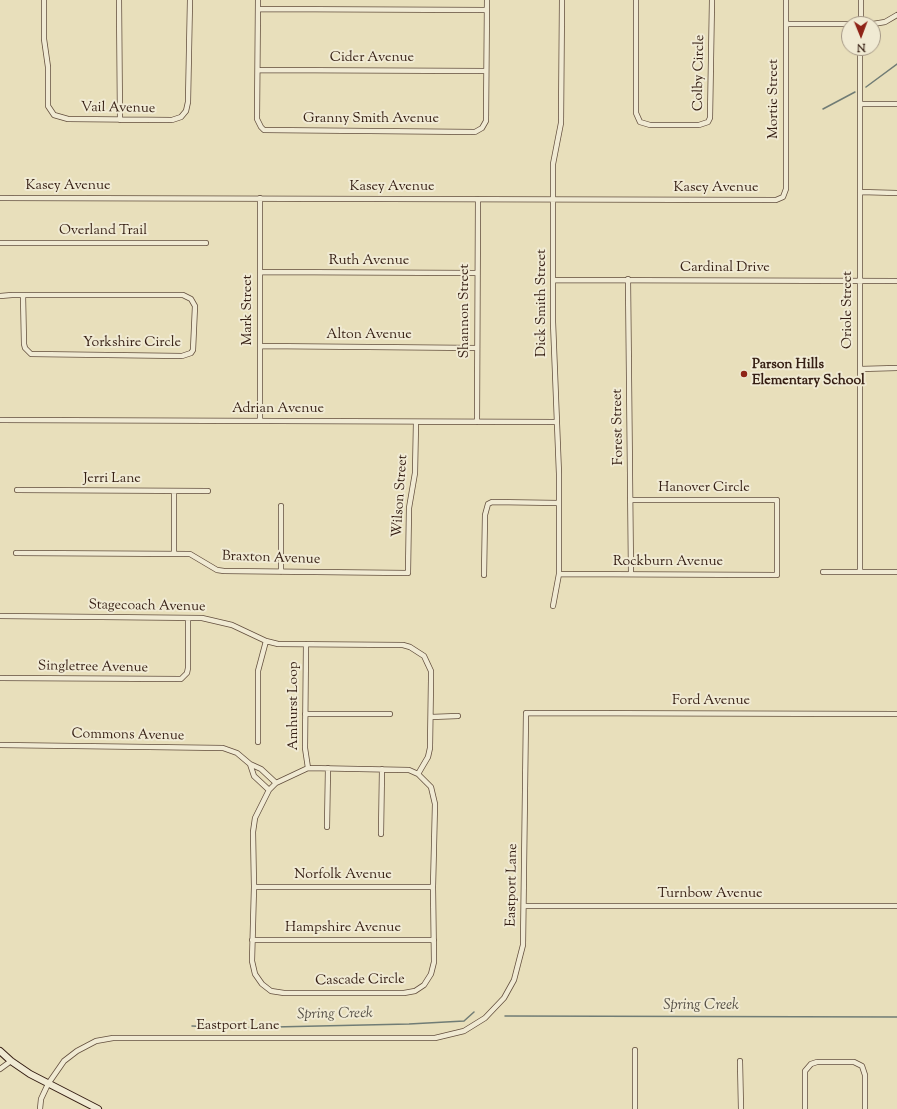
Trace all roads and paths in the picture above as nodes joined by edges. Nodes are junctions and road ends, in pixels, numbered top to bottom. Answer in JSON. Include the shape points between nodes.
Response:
{"nodes":[{"id":1,"x":44,"y":0,"type":"edge"},
{"id":2,"x":119,"y":0,"type":"edge"},
{"id":3,"x":190,"y":0,"type":"edge"},
{"id":4,"x":258,"y":0,"type":"edge"},
{"id":5,"x":486,"y":0,"type":"edge"},
{"id":6,"x":562,"y":0,"type":"edge"},
{"id":7,"x":636,"y":0,"type":"edge"},
{"id":8,"x":712,"y":0,"type":"edge"},
{"id":9,"x":786,"y":0,"type":"edge"},
{"id":10,"x":861,"y":0,"type":"edge"},
{"id":11,"x":258,"y":9,"type":"junction"},
{"id":12,"x":486,"y":10,"type":"junction"},
{"id":13,"x":897,"y":15,"type":"edge"},
{"id":14,"x":861,"y":16,"type":"edge"},
{"id":15,"x":881,"y":23,"type":"edge"},
{"id":16,"x":786,"y":24,"type":"junction"},
{"id":17,"x":841,"y":24,"type":"edge"},
{"id":18,"x":860,"y":56,"type":"edge"},
{"id":19,"x":258,"y":70,"type":"junction"},
{"id":20,"x":486,"y":71,"type":"junction"},
{"id":21,"x":860,"y":104,"type":"junction"},
{"id":22,"x":897,"y":104,"type":"edge"},
{"id":23,"x":120,"y":120,"type":"junction"},
{"id":24,"x":860,"y":192,"type":"junction"},
{"id":25,"x":897,"y":193,"type":"edge"},
{"id":26,"x":783,"y":197,"type":"joint"},
{"id":27,"x":0,"y":198,"type":"edge"},
{"id":28,"x":260,"y":198,"type":"junction"},
{"id":29,"x":478,"y":199,"type":"junction"},
{"id":30,"x":553,"y":199,"type":"junction"},
{"id":31,"x":0,"y":243,"type":"edge"},
{"id":32,"x":206,"y":243,"type":"dead end"},
{"id":33,"x":260,"y":272,"type":"junction"},
{"id":34,"x":477,"y":273,"type":"junction"},
{"id":35,"x":628,"y":279,"type":"junction"},
{"id":36,"x":554,"y":280,"type":"junction"},
{"id":37,"x":860,"y":281,"type":"junction"},
{"id":38,"x":897,"y":281,"type":"edge"},
{"id":39,"x":24,"y":295,"type":"junction"},
{"id":40,"x":0,"y":296,"type":"edge"},
{"id":41,"x":260,"y":346,"type":"junction"},
{"id":42,"x":477,"y":348,"type":"junction"},
{"id":43,"x":860,"y":368,"type":"junction"},
{"id":44,"x":897,"y":368,"type":"edge"},
{"id":45,"x":0,"y":420,"type":"edge"},
{"id":46,"x":260,"y":421,"type":"junction"},
{"id":47,"x":416,"y":422,"type":"junction"},
{"id":48,"x":477,"y":422,"type":"junction"},
{"id":49,"x":557,"y":422,"type":"junction"},
{"id":50,"x":17,"y":490,"type":"dead end"},
{"id":51,"x":174,"y":491,"type":"junction"},
{"id":52,"x":208,"y":492,"type":"dead end"},
{"id":53,"x":631,"y":500,"type":"junction"},
{"id":54,"x":559,"y":503,"type":"junction"},
{"id":55,"x":281,"y":506,"type":"dead end"},
{"id":56,"x":16,"y":554,"type":"dead end"},
{"id":57,"x":174,"y":554,"type":"junction"},
{"id":58,"x":281,"y":572,"type":"junction"},
{"id":59,"x":823,"y":572,"type":"dead end"},
{"id":60,"x":860,"y":572,"type":"junction"},
{"id":61,"x":897,"y":572,"type":"edge"},
{"id":62,"x":408,"y":573,"type":"joint"},
{"id":63,"x":559,"y":574,"type":"junction"},
{"id":64,"x":631,"y":574,"type":"junction"},
{"id":65,"x":484,"y":575,"type":"dead end"},
{"id":66,"x":777,"y":575,"type":"joint"},
{"id":67,"x":553,"y":606,"type":"dead end"},
{"id":68,"x":0,"y":616,"type":"edge"},
{"id":69,"x":188,"y":618,"type":"junction"},
{"id":70,"x":266,"y":641,"type":"junction"},
{"id":71,"x":290,"y":644,"type":"joint"},
{"id":72,"x":306,"y":644,"type":"junction"},
{"id":73,"x":0,"y":678,"type":"edge"},
{"id":74,"x":526,"y":713,"type":"joint"},
{"id":75,"x":305,"y":714,"type":"junction"},
{"id":76,"x":390,"y":714,"type":"dead end"},
{"id":77,"x":897,"y":714,"type":"edge"},
{"id":78,"x":458,"y":716,"type":"dead end"},
{"id":79,"x":431,"y":717,"type":"junction"},
{"id":80,"x":258,"y":742,"type":"dead end"},
{"id":81,"x":0,"y":745,"type":"edge"},
{"id":82,"x":250,"y":764,"type":"junction"},
{"id":83,"x":308,"y":768,"type":"junction"},
{"id":84,"x":328,"y":768,"type":"junction"},
{"id":85,"x":382,"y":769,"type":"junction"},
{"id":86,"x":418,"y":774,"type":"junction"},
{"id":87,"x":276,"y":783,"type":"junction"},
{"id":88,"x":269,"y":790,"type":"junction"},
{"id":89,"x":327,"y":827,"type":"dead end"},
{"id":90,"x":381,"y":834,"type":"dead end"},
{"id":91,"x":254,"y":886,"type":"junction"},
{"id":92,"x":433,"y":887,"type":"junction"},
{"id":93,"x":524,"y":906,"type":"junction"},
{"id":94,"x":897,"y":906,"type":"edge"},
{"id":95,"x":252,"y":940,"type":"junction"},
{"id":96,"x":434,"y":940,"type":"junction"},
{"id":97,"x":0,"y":1050,"type":"edge"},
{"id":98,"x":635,"y":1050,"type":"dead end"},
{"id":99,"x":11,"y":1061,"type":"junction"},
{"id":100,"x":740,"y":1061,"type":"dead end"},
{"id":101,"x":0,"y":1069,"type":"edge"},
{"id":102,"x":48,"y":1084,"type":"junction"},
{"id":103,"x":40,"y":1109,"type":"edge"},
{"id":104,"x":98,"y":1109,"type":"edge"},
{"id":105,"x":634,"y":1109,"type":"edge"},
{"id":106,"x":741,"y":1109,"type":"edge"},
{"id":107,"x":805,"y":1109,"type":"edge"},
{"id":108,"x":866,"y":1109,"type":"edge"}],
"edges":[{"from":1,"to":23,"type":"street","name":"Vail Avenue","via":[[48,106],[54,115],[68,119]]},
{"from":2,"to":23,"type":"street"},
{"from":3,"to":23,"type":"street","name":"Vail Avenue","via":[[186,111],[181,117],[172,120]]},
{"from":4,"to":11,"type":"street"},
{"from":5,"to":12,"type":"street"},
{"from":6,"to":30,"type":"street","name":"Dick Smith Street","via":[[561,123],[554,158]]},
{"from":7,"to":8,"type":"street","name":"Colby Circle","via":[[636,113],[640,122],[650,125],[699,125],[708,122],[710,118]]},
{"from":9,"to":16,"type":"street","name":"Mortie Street"},
{"from":10,"to":14,"type":"street"},
{"from":11,"to":12,"type":"street"},
{"from":11,"to":19,"type":"street"},
{"from":12,"to":20,"type":"street"},
{"from":13,"to":15,"type":"street"},
{"from":16,"to":17,"type":"street"},
{"from":16,"to":26,"type":"street","name":"Mortie Street","via":[[786,189]]},
{"from":18,"to":21,"type":"street","name":"Oriole Street"},
{"from":19,"to":20,"type":"street","name":"Cider Avenue"},
{"from":19,"to":20,"type":"street","name":"Granny Smith Avenue","via":[[257,119],[260,127],[269,131],[475,132],[482,128],[486,121]]},
{"from":21,"to":22,"type":"street"},
{"from":21,"to":24,"type":"street","name":"Oriole Street"},
{"from":24,"to":25,"type":"street"},
{"from":24,"to":37,"type":"street","name":"Oriole Street"},
{"from":26,"to":30,"type":"street","name":"Kasey Avenue","via":[[776,200]]},
{"from":27,"to":28,"type":"street","name":"Kasey Avenue"},
{"from":28,"to":29,"type":"street","name":"Kasey Avenue"},
{"from":28,"to":33,"type":"street","name":"Mark Street"},
{"from":29,"to":30,"type":"street","name":"Kasey Avenue"},
{"from":29,"to":34,"type":"street","name":"Shannon Street"},
{"from":30,"to":36,"type":"street","name":"Dick Smith Street"},
{"from":31,"to":32,"type":"street","name":"Overland Trail"},
{"from":33,"to":34,"type":"street","name":"Ruth Avenue"},
{"from":33,"to":41,"type":"street","name":"Mark Street"},
{"from":34,"to":42,"type":"street","name":"Shannon Street"},
{"from":35,"to":36,"type":"street","name":"Cardinal Drive"},
{"from":35,"to":37,"type":"street","name":"Cardinal Drive"},
{"from":35,"to":53,"type":"street","name":"Forest Street"},
{"from":36,"to":49,"type":"street","name":"Dick Smith Street"},
{"from":37,"to":38,"type":"street","name":"Cardinal Drive"},
{"from":37,"to":43,"type":"street","name":"Oriole Street"},
{"from":39,"to":39,"type":"street","name":"Yorkshire Circle","via":[[188,296],[195,306],[193,350],[182,356],[31,354],[24,344]]},
{"from":39,"to":40,"type":"street","name":"Yorkshire Circle"},
{"from":41,"to":42,"type":"street","name":"Alton Avenue"},
{"from":41,"to":46,"type":"street","name":"Mark Street"},
{"from":42,"to":48,"type":"street","name":"Shannon Street"},
{"from":43,"to":44,"type":"street"},
{"from":43,"to":60,"type":"street","name":"Oriole Street"},
{"from":45,"to":46,"type":"street","name":"Adrian Avenue"},
{"from":46,"to":47,"type":"street","name":"Adrian Avenue"},
{"from":47,"to":48,"type":"street","name":"Adrian Avenue"},
{"from":47,"to":62,"type":"street","name":"Wilson Street","via":[[415,473],[409,508]]},
{"from":48,"to":49,"type":"street","name":"Adrian Avenue"},
{"from":49,"to":54,"type":"street","name":"Dick Smith Street"},
{"from":50,"to":51,"type":"street","name":"Jerri Lane"},
{"from":51,"to":52,"type":"street","name":"Jerri Lane"},
{"from":51,"to":57,"type":"street"},
{"from":53,"to":64,"type":"street","name":"Forest Street"},
{"from":53,"to":66,"type":"street","name":"Hanover Circle","via":[[777,500]]},
{"from":54,"to":63,"type":"street","name":"Dick Smith Street"},
{"from":54,"to":65,"type":"street","via":[[488,504],[485,512]]},
{"from":55,"to":58,"type":"street"},
{"from":56,"to":57,"type":"street","name":"Braxton Avenue"},
{"from":57,"to":58,"type":"street","name":"Braxton Avenue","via":[[190,554],[217,570]]},
{"from":58,"to":62,"type":"street","name":"Braxton Avenue"},
{"from":59,"to":60,"type":"street"},
{"from":60,"to":61,"type":"street"},
{"from":63,"to":64,"type":"street","name":"Rockburn Avenue"},
{"from":63,"to":67,"type":"street","name":"Dick Smith Street"},
{"from":64,"to":66,"type":"street","name":"Rockburn Avenue"},
{"from":68,"to":69,"type":"street","name":"Stagecoach Avenue"},
{"from":69,"to":70,"type":"street","name":"Stagecoach Avenue","via":[[221,621]]},
{"from":69,"to":73,"type":"street","name":"Singletree Avenue","via":[[188,668],[185,677],[176,680]]},
{"from":70,"to":71,"type":"street","name":"Stagecoach Avenue"},
{"from":70,"to":80,"type":"street","via":[[259,664]]},
{"from":71,"to":72,"type":"street","name":"Amhurst Loop"},
{"from":72,"to":75,"type":"street","name":"Amhurst Loop"},
{"from":72,"to":79,"type":"street","name":"Amhurst Loop","via":[[403,645],[417,651],[424,656],[431,671]]},
{"from":74,"to":77,"type":"street","name":"Ford Avenue"},
{"from":74,"to":93,"type":"street","name":"Eastport Lane"},
{"from":75,"to":76,"type":"street"},
{"from":75,"to":83,"type":"street","name":"Amhurst Loop"},
{"from":78,"to":79,"type":"street"},
{"from":79,"to":86,"type":"street","name":"Amhurst Loop","via":[[429,752]]},
{"from":81,"to":82,"type":"street","name":"Commons Avenue","via":[[224,748],[238,753]]},
{"from":82,"to":87,"type":"street","name":"Commons Avenue","via":[[261,769]]},
{"from":82,"to":88,"type":"street","name":"Commons Avenue","via":[[254,776]]},
{"from":83,"to":84,"type":"street","name":"Cascade Circle"},
{"from":83,"to":87,"type":"street","name":"Cascade Circle"},
{"from":84,"to":85,"type":"street","name":"Cascade Circle"},
{"from":84,"to":89,"type":"street"},
{"from":85,"to":86,"type":"street","name":"Cascade Circle","via":[[404,770]]},
{"from":85,"to":90,"type":"street"},
{"from":86,"to":92,"type":"street","name":"Cascade Circle","via":[[434,794]]},
{"from":87,"to":88,"type":"street","name":"Cascade Circle"},
{"from":88,"to":91,"type":"street","name":"Cascade Circle","via":[[255,818]]},
{"from":91,"to":92,"type":"street","name":"Norfolk Avenue"},
{"from":91,"to":95,"type":"street","name":"Cascade Circle"},
{"from":92,"to":96,"type":"street","name":"Cascade Circle"},
{"from":93,"to":94,"type":"street","name":"Turnbow Avenue"},
{"from":93,"to":102,"type":"street","name":"Eastport Lane","via":[[523,944],[514,980],[504,998],[485,1018],[464,1031],[435,1038],[113,1038],[96,1041],[77,1050],[64,1061]]},
{"from":95,"to":96,"type":"street","name":"Hampshire Avenue"},
{"from":95,"to":96,"type":"street","name":"Cascade Circle","via":[[252,961],[255,974],[262,984],[271,990],[300,994],[404,994],[415,991],[424,985],[431,974]]},
{"from":97,"to":99,"type":"main road"},
{"from":98,"to":105,"type":"street"},
{"from":99,"to":101,"type":"street"},
{"from":99,"to":102,"type":"main road"},
{"from":100,"to":106,"type":"street"},
{"from":102,"to":103,"type":"street","name":"Eastport Lane"},
{"from":102,"to":104,"type":"main road"},
{"from":107,"to":108,"type":"street","via":[[804,1076],[808,1067],[817,1062],[854,1062],[862,1066],[865,1075]]}]}
